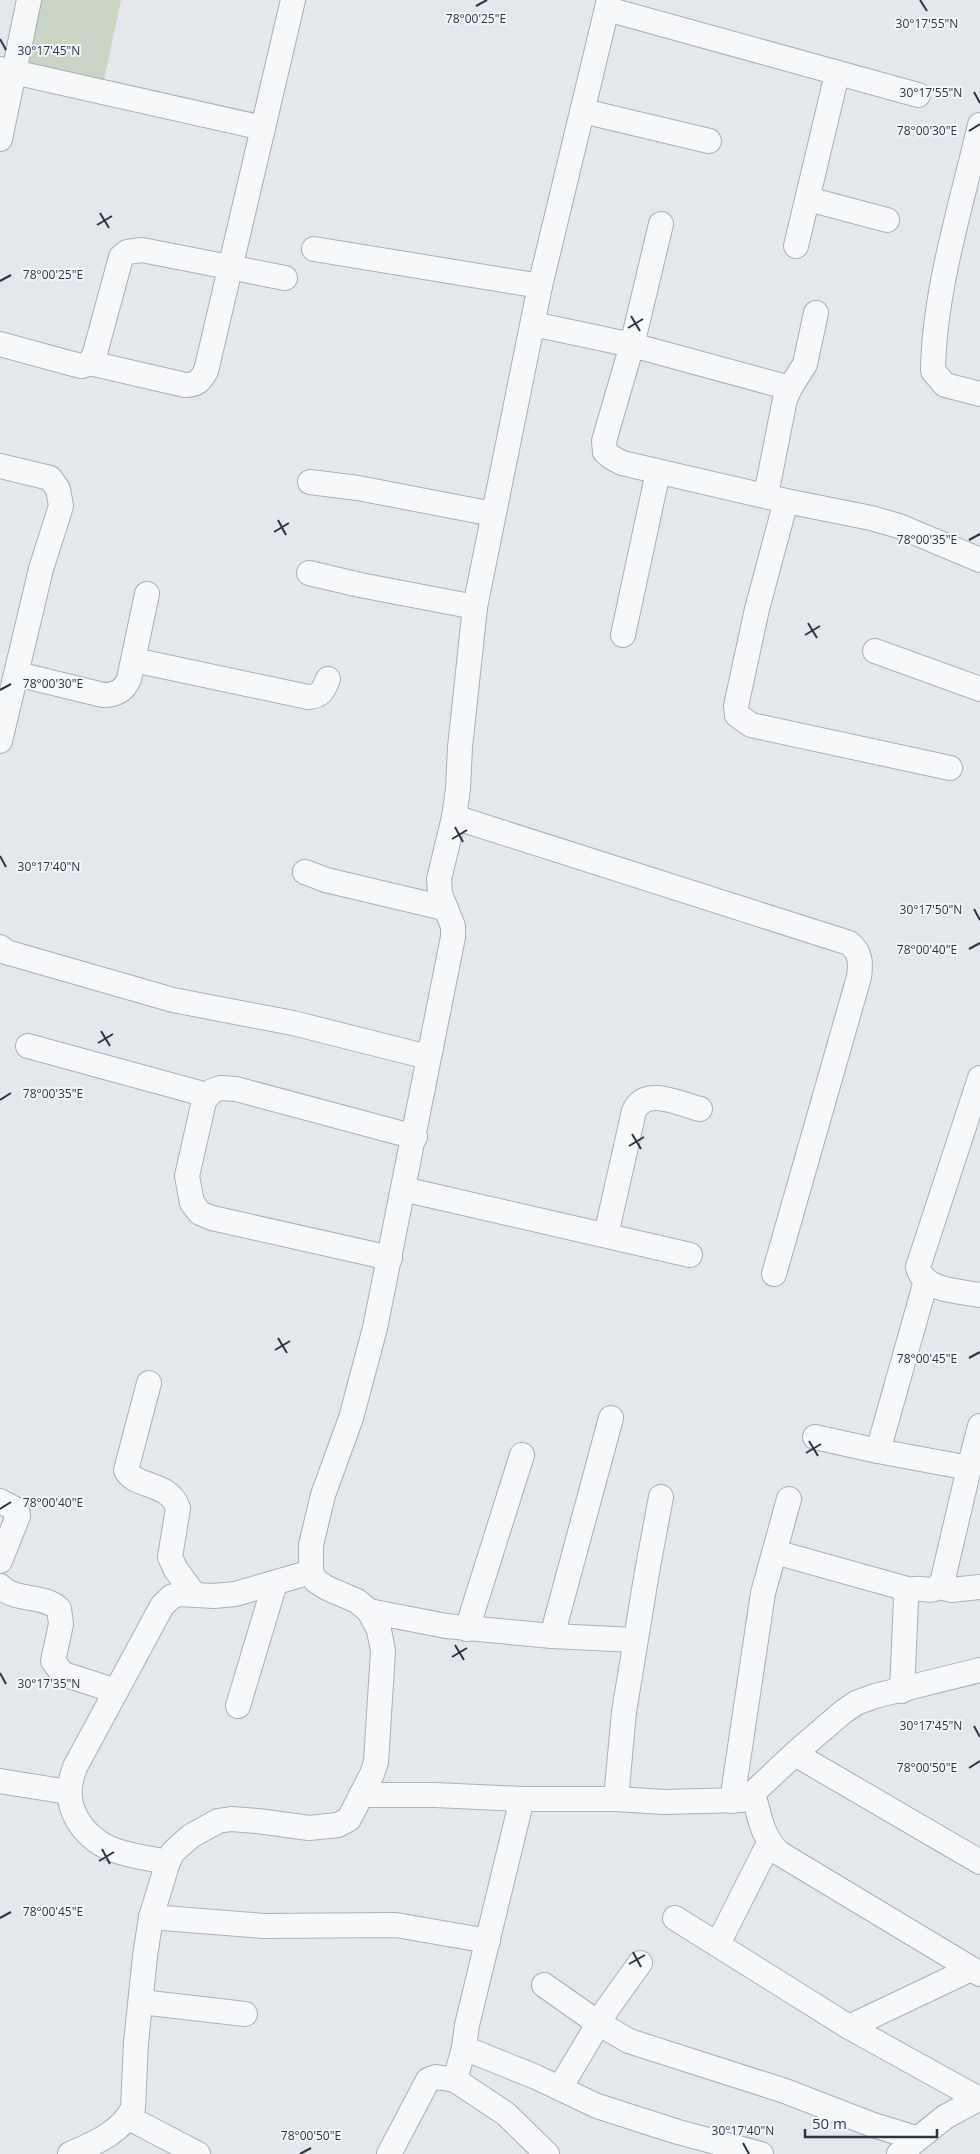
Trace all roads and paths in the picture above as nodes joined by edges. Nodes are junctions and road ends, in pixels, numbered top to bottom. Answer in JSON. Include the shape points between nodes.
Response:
{"nodes":[{"id":1,"x":29,"y":0,"type":"edge"},
{"id":2,"x":293,"y":0,"type":"edge"},
{"id":3,"x":608,"y":4,"type":"edge"},
{"id":4,"x":7,"y":71,"type":"edge"},
{"id":5,"x":837,"y":74,"type":"junction"},
{"id":6,"x":918,"y":95,"type":"dead end"},
{"id":7,"x":583,"y":111,"type":"junction"},
{"id":8,"x":980,"y":124,"type":"edge"},
{"id":9,"x":263,"y":128,"type":"junction"},
{"id":10,"x":0,"y":139,"type":"edge"},
{"id":11,"x":709,"y":141,"type":"dead end"},
{"id":12,"x":808,"y":199,"type":"junction"},
{"id":13,"x":887,"y":220,"type":"dead end"},
{"id":14,"x":661,"y":224,"type":"dead end"},
{"id":15,"x":796,"y":246,"type":"dead end"},
{"id":16,"x":314,"y":249,"type":"dead end"},
{"id":17,"x":230,"y":267,"type":"junction"},
{"id":18,"x":286,"y":278,"type":"dead end"},
{"id":19,"x":540,"y":286,"type":"junction"},
{"id":20,"x":816,"y":313,"type":"dead end"},
{"id":21,"x":533,"y":324,"type":"junction"},
{"id":22,"x":0,"y":344,"type":"edge"},
{"id":23,"x":632,"y":345,"type":"junction"},
{"id":24,"x":90,"y":363,"type":"junction"},
{"id":25,"x":790,"y":388,"type":"junction"},
{"id":26,"x":980,"y":394,"type":"edge"},
{"id":27,"x":0,"y":466,"type":"edge"},
{"id":28,"x":658,"y":472,"type":"junction"},
{"id":29,"x":310,"y":482,"type":"dead end"},
{"id":30,"x":776,"y":498,"type":"junction"},
{"id":31,"x":493,"y":514,"type":"junction"},
{"id":32,"x":980,"y":560,"type":"edge"},
{"id":33,"x":309,"y":573,"type":"dead end"},
{"id":34,"x":146,"y":594,"type":"dead end"},
{"id":35,"x":475,"y":606,"type":"junction"},
{"id":36,"x":623,"y":635,"type":"dead end"},
{"id":37,"x":875,"y":650,"type":"dead end"},
{"id":38,"x":134,"y":660,"type":"junction"},
{"id":39,"x":17,"y":674,"type":"junction"},
{"id":40,"x":328,"y":679,"type":"dead end"},
{"id":41,"x":980,"y":689,"type":"edge"},
{"id":42,"x":0,"y":741,"type":"edge"},
{"id":43,"x":950,"y":768,"type":"dead end"},
{"id":44,"x":454,"y":817,"type":"junction"},
{"id":45,"x":305,"y":872,"type":"dead end"},
{"id":46,"x":444,"y":908,"type":"junction"},
{"id":47,"x":0,"y":947,"type":"edge"},
{"id":48,"x":28,"y":1046,"type":"dead end"},
{"id":49,"x":428,"y":1057,"type":"junction"},
{"id":50,"x":980,"y":1078,"type":"edge"},
{"id":51,"x":207,"y":1095,"type":"junction"},
{"id":52,"x":700,"y":1109,"type":"dead end"},
{"id":53,"x":415,"y":1137,"type":"junction"},
{"id":54,"x":404,"y":1189,"type":"junction"},
{"id":55,"x":606,"y":1235,"type":"junction"},
{"id":56,"x":690,"y":1256,"type":"dead end"},
{"id":57,"x":390,"y":1258,"type":"junction"},
{"id":58,"x":774,"y":1274,"type":"dead end"},
{"id":59,"x":926,"y":1281,"type":"junction"},
{"id":60,"x":980,"y":1295,"type":"edge"},
{"id":61,"x":149,"y":1382,"type":"dead end"},
{"id":62,"x":611,"y":1418,"type":"dead end"},
{"id":63,"x":980,"y":1426,"type":"edge"},
{"id":64,"x":815,"y":1437,"type":"dead end"},
{"id":65,"x":878,"y":1451,"type":"junction"},
{"id":66,"x":522,"y":1455,"type":"dead end"},
{"id":67,"x":968,"y":1468,"type":"junction"},
{"id":68,"x":662,"y":1497,"type":"dead end"},
{"id":69,"x":789,"y":1499,"type":"dead end"},
{"id":70,"x":0,"y":1501,"type":"edge"},
{"id":71,"x":775,"y":1552,"type":"junction"},
{"id":72,"x":0,"y":1561,"type":"edge"},
{"id":73,"x":311,"y":1572,"type":"junction"},
{"id":74,"x":275,"y":1583,"type":"junction"},
{"id":75,"x":0,"y":1586,"type":"edge"},
{"id":76,"x":940,"y":1587,"type":"junction"},
{"id":77,"x":980,"y":1588,"type":"edge"},
{"id":78,"x":911,"y":1590,"type":"junction"},
{"id":79,"x":194,"y":1594,"type":"junction"},
{"id":80,"x":370,"y":1611,"type":"junction"},
{"id":81,"x":467,"y":1629,"type":"junction"},
{"id":82,"x":552,"y":1636,"type":"junction"},
{"id":83,"x":635,"y":1640,"type":"junction"},
{"id":84,"x":980,"y":1670,"type":"edge"},
{"id":85,"x":116,"y":1691,"type":"junction"},
{"id":86,"x":902,"y":1691,"type":"junction"},
{"id":87,"x":238,"y":1706,"type":"dead end"},
{"id":88,"x":794,"y":1754,"type":"junction"},
{"id":89,"x":0,"y":1781,"type":"edge"},
{"id":90,"x":68,"y":1792,"type":"junction"},
{"id":91,"x":362,"y":1795,"type":"junction"},
{"id":92,"x":743,"y":1797,"type":"junction"},
{"id":93,"x":522,"y":1799,"type":"junction"},
{"id":94,"x":616,"y":1799,"type":"junction"},
{"id":95,"x":769,"y":1843,"type":"junction"},
{"id":96,"x":168,"y":1862,"type":"junction"},
{"id":97,"x":980,"y":1862,"type":"edge"},
{"id":98,"x":151,"y":1917,"type":"junction"},
{"id":99,"x":675,"y":1918,"type":"dead end"},
{"id":100,"x":488,"y":1941,"type":"junction"},
{"id":101,"x":718,"y":1944,"type":"junction"},
{"id":102,"x":640,"y":1963,"type":"dead end"},
{"id":103,"x":975,"y":1972,"type":"edge"},
{"id":104,"x":544,"y":1985,"type":"dead end"},
{"id":105,"x":141,"y":2002,"type":"junction"},
{"id":106,"x":245,"y":2014,"type":"dead end"},
{"id":107,"x":598,"y":2023,"type":"junction"},
{"id":108,"x":849,"y":2027,"type":"junction"},
{"id":109,"x":464,"y":2048,"type":"junction"},
{"id":110,"x":455,"y":2080,"type":"junction"},
{"id":111,"x":560,"y":2088,"type":"junction"},
{"id":112,"x":979,"y":2099,"type":"edge"},
{"id":113,"x":129,"y":2118,"type":"junction"},
{"id":114,"x":916,"y":2138,"type":"junction"},
{"id":115,"x":70,"y":2154,"type":"edge"},
{"id":116,"x":198,"y":2154,"type":"edge"},
{"id":117,"x":389,"y":2154,"type":"edge"},
{"id":118,"x":546,"y":2154,"type":"edge"},
{"id":119,"x":761,"y":2154,"type":"edge"},
{"id":120,"x":899,"y":2154,"type":"edge"}],
"edges":[{"from":1,"to":4,"type":"street"},
{"from":2,"to":9,"type":"street"},
{"from":3,"to":5,"type":"street"},
{"from":3,"to":7,"type":"street"},
{"from":4,"to":9,"type":"street"},
{"from":4,"to":10,"type":"street"},
{"from":5,"to":6,"type":"street"},
{"from":5,"to":12,"type":"street"},
{"from":7,"to":11,"type":"street"},
{"from":7,"to":19,"type":"street"},
{"from":8,"to":26,"type":"street","via":[[941,296],[933,370],[944,385]]},
{"from":9,"to":17,"type":"street"},
{"from":12,"to":13,"type":"street"},
{"from":12,"to":15,"type":"street"},
{"from":14,"to":23,"type":"street"},
{"from":16,"to":19,"type":"street"},
{"from":17,"to":18,"type":"street"},
{"from":17,"to":24,"type":"street","via":[[142,250],[127,252],[118,266]]},
{"from":17,"to":24,"type":"street","via":[[206,371],[200,382],[193,385],[171,383]]},
{"from":19,"to":21,"type":"street"},
{"from":20,"to":25,"type":"street","via":[[805,364]]},
{"from":21,"to":23,"type":"street"},
{"from":21,"to":31,"type":"street"},
{"from":22,"to":24,"type":"street","via":[[82,366]]},
{"from":23,"to":25,"type":"street"},
{"from":23,"to":28,"type":"street","via":[[604,441],[605,452],[622,463]]},
{"from":25,"to":30,"type":"street","via":[[785,399]]},
{"from":27,"to":39,"type":"street","via":[[50,478],[56,483],[61,506],[41,569]]},
{"from":28,"to":30,"type":"street"},
{"from":28,"to":36,"type":"street"},
{"from":29,"to":31,"type":"street"},
{"from":30,"to":32,"type":"street","via":[[899,526]]},
{"from":30,"to":43,"type":"street","via":[[736,706],[737,715],[751,725]]},
{"from":31,"to":35,"type":"street"},
{"from":33,"to":35,"type":"street"},
{"from":34,"to":38,"type":"street"},
{"from":35,"to":44,"type":"street"},
{"from":37,"to":41,"type":"street"},
{"from":38,"to":39,"type":"street","via":[[126,686],[111,695]]},
{"from":38,"to":40,"type":"street","via":[[308,697],[322,691]]},
{"from":39,"to":42,"type":"street"},
{"from":44,"to":46,"type":"street","via":[[439,879]]},
{"from":44,"to":58,"type":"street","via":[[849,943],[857,949],[860,976]]},
{"from":45,"to":46,"type":"street"},
{"from":46,"to":49,"type":"street","via":[[453,926],[453,937]]},
{"from":47,"to":49,"type":"street","via":[[6,952],[173,1000],[293,1023]]},
{"from":48,"to":51,"type":"street"},
{"from":49,"to":53,"type":"street"},
{"from":50,"to":59,"type":"street","via":[[918,1267]]},
{"from":51,"to":53,"type":"street","via":[[221,1088],[236,1089]]},
{"from":51,"to":57,"type":"street","via":[[187,1176],[192,1203],[200,1213]]},
{"from":52,"to":55,"type":"street","via":[[658,1098],[638,1103]]},
{"from":53,"to":54,"type":"street"},
{"from":54,"to":55,"type":"street"},
{"from":54,"to":57,"type":"street"},
{"from":55,"to":56,"type":"street"},
{"from":57,"to":73,"type":"street","via":[[351,1418],[312,1536]]},
{"from":59,"to":60,"type":"street"},
{"from":59,"to":65,"type":"street"},
{"from":61,"to":79,"type":"street","via":[[126,1470],[131,1476],[170,1493],[176,1503],[178,1508],[170,1556]]},
{"from":62,"to":82,"type":"street"},
{"from":63,"to":67,"type":"street"},
{"from":64,"to":65,"type":"street"},
{"from":65,"to":67,"type":"street"},
{"from":66,"to":81,"type":"street"},
{"from":67,"to":76,"type":"street"},
{"from":68,"to":83,"type":"street"},
{"from":69,"to":71,"type":"street"},
{"from":70,"to":72,"type":"street","via":[[11,1505],[18,1513]]},
{"from":71,"to":78,"type":"street"},
{"from":71,"to":92,"type":"street","via":[[763,1593]]},
{"from":73,"to":74,"type":"street"},
{"from":73,"to":80,"type":"street","via":[[316,1581]]},
{"from":74,"to":79,"type":"street","via":[[235,1594]]},
{"from":74,"to":87,"type":"street"},
{"from":75,"to":85,"type":"street","via":[[10,1594],[59,1609],[61,1624],[54,1660],[63,1674]]},
{"from":76,"to":77,"type":"street","via":[[951,1590]]},
{"from":76,"to":78,"type":"street"},
{"from":78,"to":86,"type":"street","via":[[905,1606]]},
{"from":79,"to":85,"type":"street","via":[[174,1595],[162,1606]]},
{"from":80,"to":81,"type":"street"},
{"from":80,"to":91,"type":"street","via":[[382,1638],[383,1651],[376,1762]]},
{"from":81,"to":82,"type":"street"},
{"from":82,"to":83,"type":"street"},
{"from":83,"to":94,"type":"street"},
{"from":84,"to":86,"type":"street"},
{"from":85,"to":90,"type":"street","via":[[74,1767]]},
{"from":86,"to":88,"type":"street","via":[[856,1703]]},
{"from":88,"to":92,"type":"street"},
{"from":88,"to":97,"type":"street"},
{"from":89,"to":90,"type":"street"},
{"from":90,"to":96,"type":"street","via":[[73,1811],[91,1839],[123,1853]]},
{"from":91,"to":93,"type":"street","via":[[435,1794]]},
{"from":91,"to":96,"type":"street","via":[[349,1820],[338,1825],[309,1828],[258,1821],[218,1821],[191,1836],[173,1852]]},
{"from":92,"to":94,"type":"street","via":[[664,1802]]},
{"from":92,"to":95,"type":"street"},
{"from":93,"to":94,"type":"street"},
{"from":93,"to":100,"type":"street"},
{"from":95,"to":101,"type":"street"},
{"from":95,"to":103,"type":"street","via":[[780,1853]]},
{"from":96,"to":98,"type":"street"},
{"from":98,"to":100,"type":"street","via":[[264,1926],[396,1926]]},
{"from":98,"to":105,"type":"street"},
{"from":99,"to":101,"type":"street"},
{"from":100,"to":109,"type":"street"},
{"from":101,"to":108,"type":"street"},
{"from":102,"to":107,"type":"street"},
{"from":103,"to":108,"type":"street"},
{"from":104,"to":107,"type":"street"},
{"from":105,"to":106,"type":"street"},
{"from":105,"to":113,"type":"street","via":[[134,2101]]},
{"from":107,"to":111,"type":"street"},
{"from":107,"to":114,"type":"street","via":[[629,2041]]},
{"from":108,"to":112,"type":"street"},
{"from":109,"to":110,"type":"street"},
{"from":109,"to":111,"type":"street"},
{"from":110,"to":117,"type":"street","via":[[436,2077],[428,2080]]},
{"from":110,"to":118,"type":"street","via":[[506,2114]]},
{"from":111,"to":119,"type":"street","via":[[597,2106],[642,2121]]},
{"from":112,"to":114,"type":"street","via":[[945,2117]]},
{"from":113,"to":115,"type":"street","via":[[94,2144]]},
{"from":113,"to":116,"type":"street"},
{"from":114,"to":120,"type":"street"}]}
